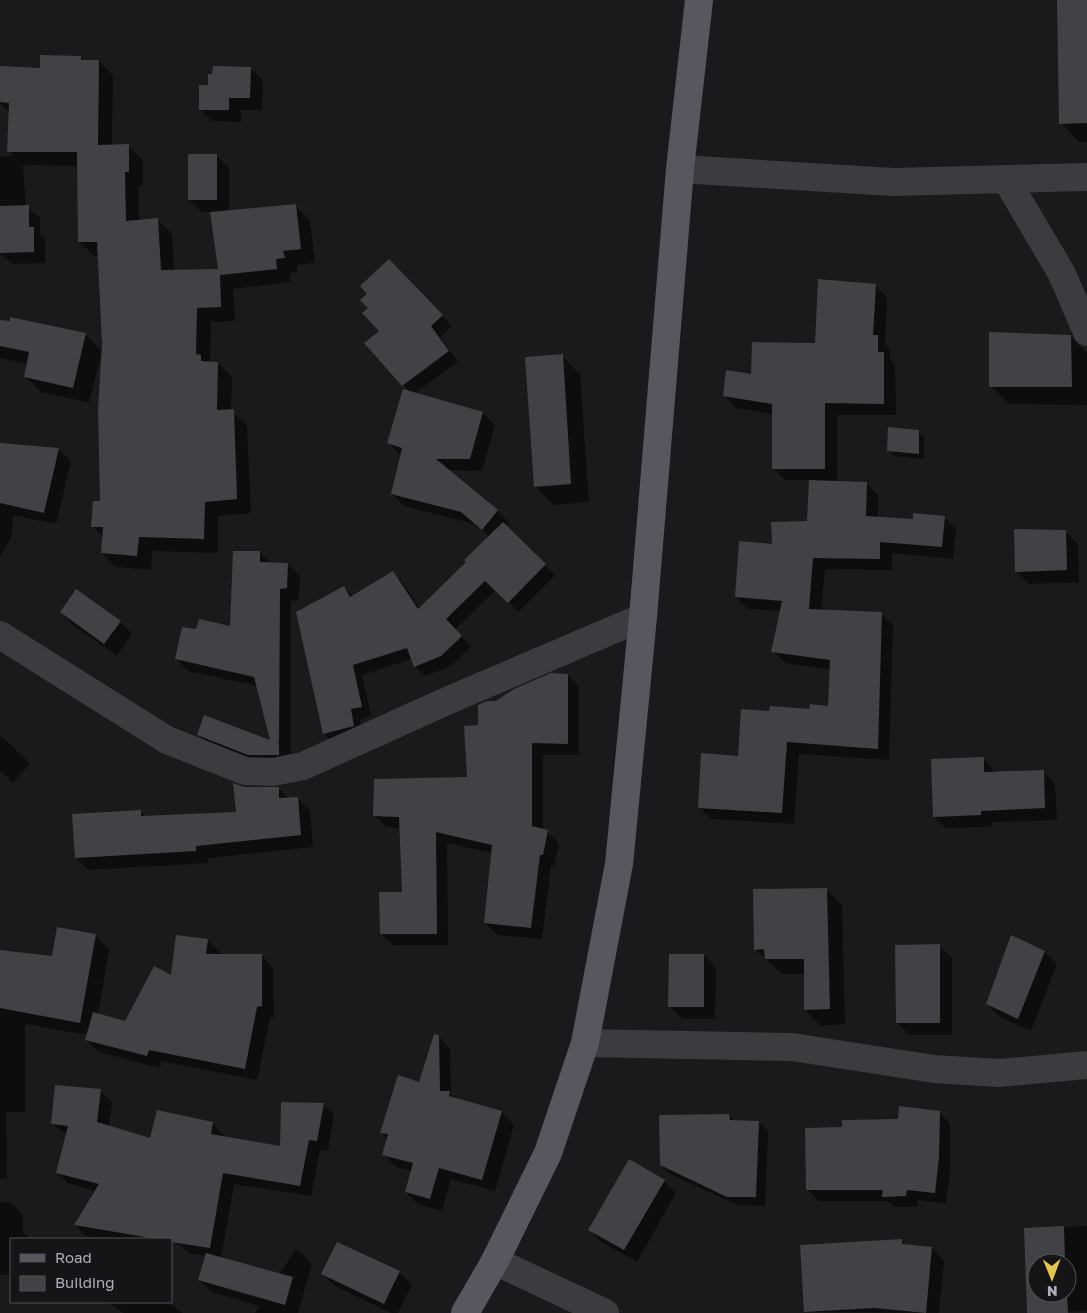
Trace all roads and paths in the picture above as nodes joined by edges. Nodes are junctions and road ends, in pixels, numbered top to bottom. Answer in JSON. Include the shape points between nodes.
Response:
{"nodes":[{"id":1,"x":699,"y":0,"type":"edge"},
{"id":2,"x":680,"y":169,"type":"junction"},
{"id":3,"x":1087,"y":177,"type":"edge"},
{"id":4,"x":1006,"y":179,"type":"junction"},
{"id":5,"x":1087,"y":332,"type":"edge"},
{"id":6,"x":643,"y":617,"type":"junction"},
{"id":7,"x":0,"y":635,"type":"edge"},
{"id":8,"x":585,"y":1043,"type":"junction"},
{"id":9,"x":1087,"y":1065,"type":"edge"},
{"id":10,"x":495,"y":1261,"type":"junction"},
{"id":11,"x":465,"y":1313,"type":"edge"},
{"id":12,"x":605,"y":1313,"type":"edge"}],
"edges":[{"from":1,"to":2,"type":"main road"},
{"from":2,"to":4,"type":"street","via":[[893,182]]},
{"from":2,"to":6,"type":"main road"},
{"from":3,"to":4,"type":"street"},
{"from":4,"to":5,"type":"street","via":[[1062,274]]},
{"from":6,"to":7,"type":"street","via":[[303,766],[273,772],[245,771],[167,740]]},
{"from":6,"to":8,"type":"main road","via":[[619,864]]},
{"from":8,"to":9,"type":"street","via":[[792,1047],[934,1069],[999,1073]]},
{"from":8,"to":10,"type":"main road","via":[[548,1153]]},
{"from":10,"to":11,"type":"main road"},
{"from":10,"to":12,"type":"street"}]}
